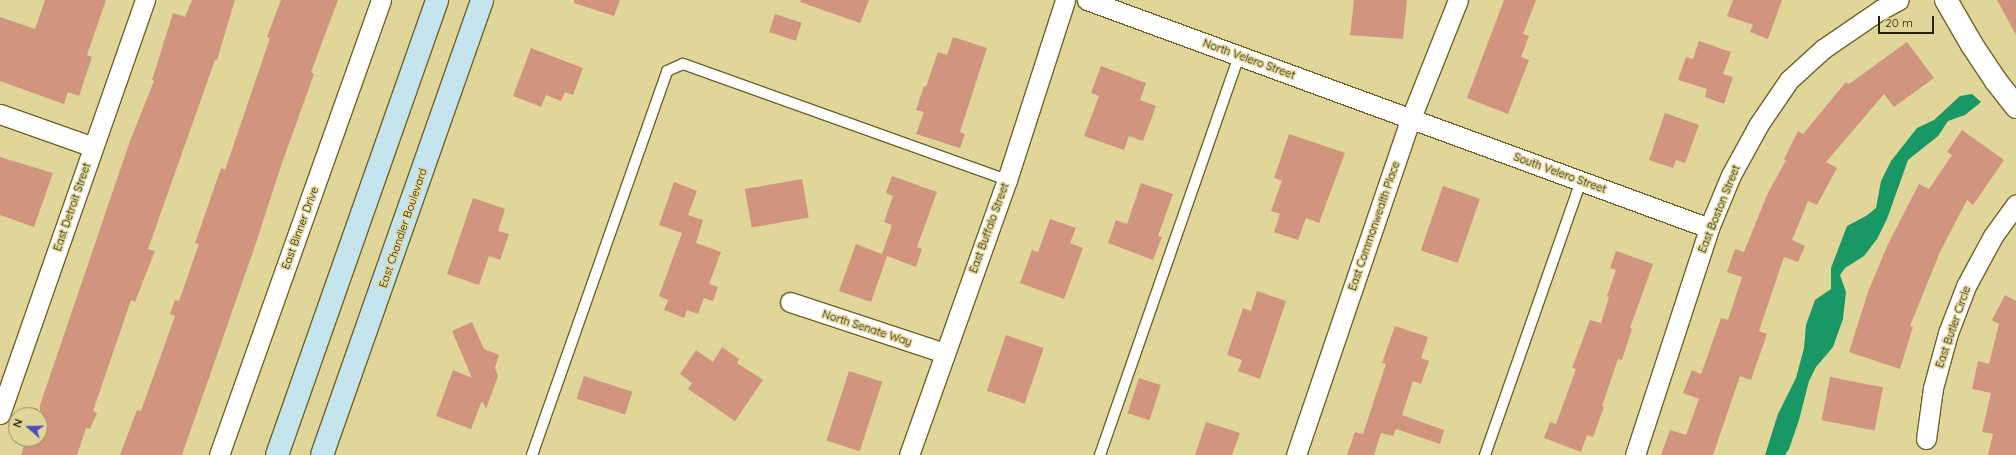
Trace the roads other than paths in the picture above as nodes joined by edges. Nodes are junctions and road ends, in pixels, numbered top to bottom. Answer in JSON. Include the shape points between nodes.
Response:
{"nodes":[{"id":1,"x":145,"y":0,"type":"edge"},
{"id":2,"x":381,"y":0,"type":"edge"},
{"id":3,"x":437,"y":0,"type":"edge"},
{"id":4,"x":482,"y":0,"type":"edge"},
{"id":5,"x":1065,"y":0,"type":"edge"},
{"id":6,"x":1087,"y":0,"type":"edge"},
{"id":7,"x":1458,"y":0,"type":"edge"},
{"id":8,"x":1899,"y":0,"type":"edge"},
{"id":9,"x":1946,"y":0,"type":"edge"},
{"id":10,"x":1239,"y":55,"type":"junction"},
{"id":11,"x":2016,"y":107,"type":"edge"},
{"id":12,"x":0,"y":114,"type":"edge"},
{"id":13,"x":1411,"y":118,"type":"junction"},
{"id":14,"x":93,"y":147,"type":"junction"},
{"id":15,"x":1007,"y":180,"type":"junction"},
{"id":16,"x":1581,"y":181,"type":"junction"},
{"id":17,"x":2016,"y":204,"type":"edge"},
{"id":18,"x":1709,"y":228,"type":"junction"},
{"id":19,"x":790,"y":302,"type":"dead end"},
{"id":20,"x":944,"y":353,"type":"junction"},
{"id":21,"x":6,"y":375,"type":"edge"},
{"id":22,"x":0,"y":414,"type":"edge"},
{"id":23,"x":1926,"y":439,"type":"dead end"},
{"id":24,"x":219,"y":455,"type":"edge"},
{"id":25,"x":277,"y":455,"type":"edge"},
{"id":26,"x":322,"y":455,"type":"edge"},
{"id":27,"x":532,"y":455,"type":"edge"},
{"id":28,"x":908,"y":455,"type":"edge"},
{"id":29,"x":1100,"y":455,"type":"edge"},
{"id":30,"x":1296,"y":455,"type":"edge"},
{"id":31,"x":1485,"y":455,"type":"edge"},
{"id":32,"x":1635,"y":455,"type":"edge"}],
"edges":[{"from":1,"to":14,"type":"street","name":"East Detroit Street"},
{"from":2,"to":24,"type":"street","name":"East Binner Drive"},
{"from":3,"to":25,"type":"main road"},
{"from":4,"to":26,"type":"main road","name":"East Chandler Boulevard"},
{"from":5,"to":15,"type":"street","name":"East Buffalo Street"},
{"from":6,"to":10,"type":"street","name":"North Velero Street"},
{"from":7,"to":13,"type":"street","name":"East Commonwealth Place"},
{"from":8,"to":18,"type":"street","name":"East Boston Street","via":[[1823,49],[1789,80],[1759,124],[1731,175]]},
{"from":9,"to":11,"type":"street","via":[[1972,45]]},
{"from":10,"to":13,"type":"street","name":"North Velero Street"},
{"from":10,"to":29,"type":"lane"},
{"from":12,"to":14,"type":"street"},
{"from":13,"to":16,"type":"street","name":"South Velero Street"},
{"from":13,"to":30,"type":"street","name":"East Commonwealth Place"},
{"from":14,"to":21,"type":"street","name":"East Detroit Street"},
{"from":15,"to":20,"type":"street","name":"East Buffalo Street"},
{"from":15,"to":27,"type":"lane","via":[[683,64],[667,71]]},
{"from":16,"to":18,"type":"street","name":"South Velero Street"},
{"from":16,"to":31,"type":"lane"},
{"from":17,"to":23,"type":"street","name":"East Butler Circle","via":[[1993,236],[1966,286],[1948,333],[1933,388]]},
{"from":18,"to":32,"type":"street","name":"East Boston Street"},
{"from":19,"to":20,"type":"street","name":"North Senate Way"},
{"from":20,"to":28,"type":"street","name":"East Buffalo Street"},
{"from":21,"to":22,"type":"street","name":"East Detroit Street"}]}
